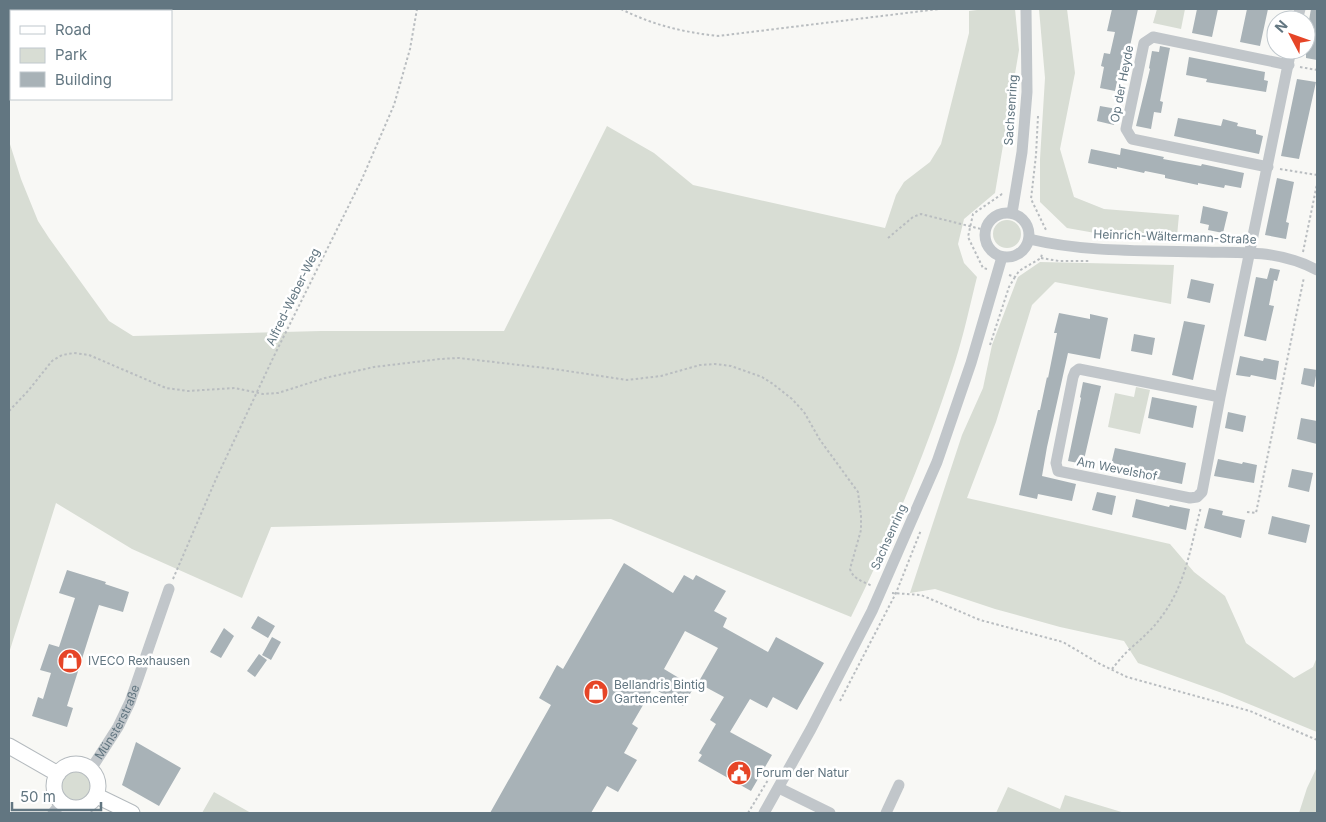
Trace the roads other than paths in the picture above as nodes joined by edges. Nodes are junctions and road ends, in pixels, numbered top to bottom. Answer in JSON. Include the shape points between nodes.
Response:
{"nodes":[{"id":1,"x":1026,"y":9,"type":"edge"},
{"id":2,"x":1290,"y":60,"type":"edge"},
{"id":3,"x":1289,"y":65,"type":"junction"},
{"id":4,"x":1268,"y":167,"type":"junction"},
{"id":5,"x":1012,"y":212,"type":"junction"},
{"id":6,"x":1029,"y":239,"type":"junction"},
{"id":7,"x":1250,"y":253,"type":"junction"},
{"id":8,"x":1002,"y":256,"type":"junction"},
{"id":9,"x":1308,"y":266,"type":"edge"},
{"id":10,"x":1220,"y":397,"type":"junction"},
{"id":11,"x":169,"y":589,"type":"road end"},
{"id":12,"x":9,"y":746,"type":"edge"},
{"id":13,"x":91,"y":769,"type":"junction"},
{"id":14,"x":58,"y":774,"type":"junction"},
{"id":15,"x":899,"y":785,"type":"dead end"},
{"id":16,"x":779,"y":788,"type":"junction"},
{"id":17,"x":97,"y":796,"type":"junction"},
{"id":18,"x":57,"y":808,"type":"edge"},
{"id":19,"x":132,"y":813,"type":"edge"},
{"id":20,"x":764,"y":813,"type":"edge"},
{"id":21,"x":830,"y":813,"type":"edge"},
{"id":22,"x":886,"y":813,"type":"edge"}],
"edges":[{"from":1,"to":5,"type":"street","name":"Sachsenring","via":[[1027,92]]},
{"from":2,"to":3,"type":"street"},
{"from":3,"to":4,"type":"street"},
{"from":3,"to":4,"type":"street","name":"Op der Heyde","via":[[1153,37],[1144,43],[1126,129],[1132,139]]},
{"from":4,"to":7,"type":"street"},
{"from":5,"to":6,"type":"street","via":[[1026,222]]},
{"from":5,"to":8,"type":"street","via":[[998,214],[988,223],[986,230],[990,249]]},
{"from":6,"to":7,"type":"street","name":"Heinrich-Wältermann-Straße","via":[[1072,248]]},
{"from":6,"to":8,"type":"street","via":[[1019,254]]},
{"from":7,"to":9,"type":"street","name":"Heinrich-Wältermann-Straße","via":[[1266,253]]},
{"from":7,"to":10,"type":"street","name":"Am Wevelshof"},
{"from":8,"to":16,"type":"street","name":"Sachsenring","via":[[937,462],[881,590]]},
{"from":10,"to":10,"type":"street","name":"Am Wevelshof","via":[[1202,492],[1197,497],[1058,471],[1056,463],[1073,377],[1079,369]]},
{"from":11,"to":13,"type":"street","name":"Münsterstraße","via":[[130,702]]},
{"from":12,"to":14,"type":"main road"},
{"from":13,"to":14,"type":"main road","via":[[73,764]]},
{"from":13,"to":17,"type":"main road","via":[[98,780]]},
{"from":14,"to":18,"type":"main road","via":[[54,792]]},
{"from":15,"to":22,"type":"street"},
{"from":16,"to":20,"type":"street","name":"Sachsenring"},
{"from":16,"to":21,"type":"street"},
{"from":17,"to":18,"type":"main road","via":[[91,804],[79,809]]},
{"from":17,"to":19,"type":"main road"}]}
